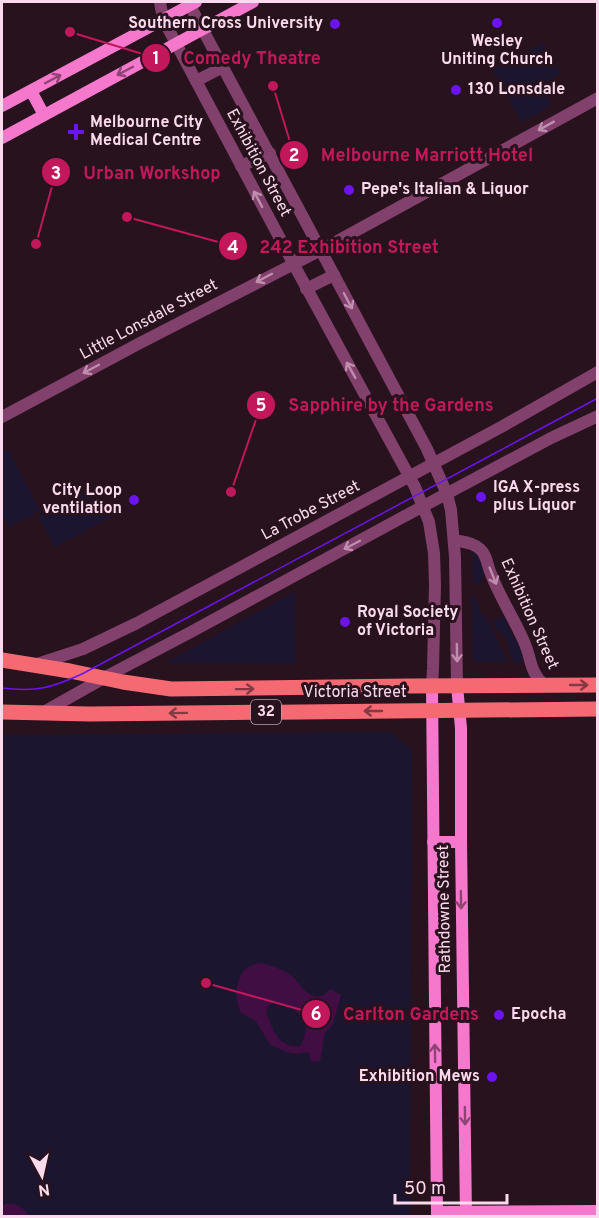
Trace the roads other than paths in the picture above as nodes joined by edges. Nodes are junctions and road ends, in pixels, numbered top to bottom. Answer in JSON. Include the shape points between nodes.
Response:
{"nodes":[{"id":1,"x":160,"y":2,"type":"edge"},
{"id":2,"x":253,"y":2,"type":"edge"},
{"id":3,"x":191,"y":3,"type":"edge"},
{"id":4,"x":163,"y":19,"type":"junction"},
{"id":5,"x":203,"y":30,"type":"junction"},
{"id":6,"x":176,"y":44,"type":"junction"},
{"id":7,"x":224,"y":67,"type":"junction"},
{"id":8,"x":196,"y":81,"type":"junction"},
{"id":9,"x":30,"y":91,"type":"junction"},
{"id":10,"x":597,"y":98,"type":"edge"},
{"id":11,"x":2,"y":106,"type":"edge"},
{"id":12,"x":44,"y":115,"type":"junction"},
{"id":13,"x":2,"y":138,"type":"edge"},
{"id":14,"x":270,"y":153,"type":"junction"},
{"id":15,"x":241,"y":166,"type":"junction"},
{"id":16,"x":321,"y":249,"type":"junction"},
{"id":17,"x":293,"y":263,"type":"junction"},
{"id":18,"x":334,"y":275,"type":"junction"},
{"id":19,"x":306,"y":289,"type":"junction"},
{"id":20,"x":597,"y":372,"type":"edge"},
{"id":21,"x":597,"y":416,"type":"edge"},
{"id":22,"x":2,"y":417,"type":"edge"},
{"id":23,"x":435,"y":463,"type":"junction"},
{"id":24,"x":410,"y":477,"type":"junction"},
{"id":25,"x":447,"y":494,"type":"junction"},
{"id":26,"x":424,"y":506,"type":"junction"},
{"id":27,"x":454,"y":540,"type":"junction"},
{"id":28,"x":2,"y":660,"type":"edge"},
{"id":29,"x":33,"y":666,"type":"junction"},
{"id":30,"x":103,"y":678,"type":"junction"},
{"id":31,"x":544,"y":685,"type":"junction"},
{"id":32,"x":597,"y":685,"type":"edge"},
{"id":33,"x":432,"y":686,"type":"junction"},
{"id":34,"x":457,"y":686,"type":"junction"},
{"id":35,"x":597,"y":709,"type":"edge"},
{"id":36,"x":431,"y":710,"type":"junction"},
{"id":37,"x":459,"y":710,"type":"junction"},
{"id":38,"x":2,"y":712,"type":"edge"},
{"id":39,"x":42,"y":713,"type":"junction"},
{"id":40,"x":433,"y":842,"type":"junction"},
{"id":41,"x":461,"y":842,"type":"junction"},
{"id":42,"x":597,"y":1211,"type":"edge"},
{"id":43,"x":437,"y":1214,"type":"edge"},
{"id":44,"x":466,"y":1214,"type":"edge"},
{"id":45,"x":509,"y":1214,"type":"edge"},
{"id":46,"x":575,"y":1214,"type":"edge"}],
"edges":[{"from":1,"to":4,"type":"street","name":"Exhibition Street"},
{"from":2,"to":5,"type":"main road"},
{"from":3,"to":4,"type":"main road"},
{"from":3,"to":5,"type":"street","name":"Exhibition Street"},
{"from":4,"to":6,"type":"street","name":"Exhibition Street"},
{"from":9,"to":4,"type":"main road","one_way":true},
{"from":5,"to":6,"type":"main road"},
{"from":5,"to":7,"type":"street","name":"Exhibition Street"},
{"from":6,"to":8,"type":"street","name":"Exhibition Street"},
{"from":6,"to":12,"type":"main road","one_way":true},
{"from":7,"to":8,"type":"street"},
{"from":7,"to":14,"type":"street","name":"Exhibition Street"},
{"from":8,"to":15,"type":"street","name":"Exhibition Street"},
{"from":9,"to":11,"type":"main road"},
{"from":9,"to":12,"type":"main road"},
{"from":10,"to":16,"type":"street","name":"Little Lonsdale Street","one_way":true},
{"from":12,"to":13,"type":"main road"},
{"from":14,"to":15,"type":"street"},
{"from":14,"to":16,"type":"street","name":"Exhibition Street"},
{"from":17,"to":15,"type":"street","name":"Exhibition Street","one_way":true},
{"from":16,"to":17,"type":"street","name":"Little Lonsdale Street"},
{"from":16,"to":18,"type":"street","name":"Exhibition Street"},
{"from":17,"to":19,"type":"street","name":"Exhibition Street"},
{"from":17,"to":22,"type":"street","name":"Little Lonsdale Street","one_way":true},
{"from":18,"to":19,"type":"street"},
{"from":18,"to":23,"type":"street","name":"Exhibition Street","one_way":true},
{"from":24,"to":19,"type":"street","name":"Exhibition Street","one_way":true},
{"from":20,"to":23,"type":"street","name":"La Trobe Street"},
{"from":21,"to":25,"type":"street"},
{"from":23,"to":24,"type":"street","name":"La Trobe Street"},
{"from":23,"to":25,"type":"street","name":"Exhibition Street"},
{"from":24,"to":26,"type":"street","name":"Exhibition Street"},
{"from":24,"to":29,"type":"street","name":"La Trobe Street","via":[[99,641]]},
{"from":25,"to":26,"type":"street"},
{"from":25,"to":27,"type":"street","name":"Exhibition Street"},
{"from":26,"to":30,"type":"street","one_way":true},
{"from":26,"to":33,"type":"street","name":"Exhibition Street","via":[[434,566]]},
{"from":27,"to":31,"type":"street","name":"Exhibition Street","one_way":true,"via":[[474,545],[483,552],[526,646],[533,672]]},
{"from":27,"to":34,"type":"street","name":"Exhibition Street","one_way":true},
{"from":28,"to":29,"type":"main road","number":"32"},
{"from":29,"to":30,"type":"main road","number":"32"},
{"from":30,"to":33,"type":"main road","name":"Victoria Street","number":"32","one_way":true,"via":[[182,689]]},
{"from":30,"to":39,"type":"street"},
{"from":31,"to":32,"type":"main road","name":"Victoria Street","number":"32","one_way":true},
{"from":31,"to":34,"type":"main road","name":"Victoria Street","number":"32"},
{"from":33,"to":34,"type":"main road","name":"Victoria Street","number":"32"},
{"from":33,"to":36,"type":"main road","name":"Exhibition Street"},
{"from":34,"to":37,"type":"main road","name":"Exhibition Street"},
{"from":35,"to":37,"type":"main road","name":"Victoria Street","number":"32"},
{"from":36,"to":37,"type":"main road","name":"Victoria Street","number":"32"},
{"from":36,"to":39,"type":"main road","name":"Victoria Street","number":"32","one_way":true},
{"from":36,"to":40,"type":"main road","name":"Rathdowne Street"},
{"from":37,"to":41,"type":"main road","name":"Rathdowne Street"},
{"from":38,"to":39,"type":"main road","number":"32"},
{"from":40,"to":41,"type":"main road"},
{"from":43,"to":40,"type":"main road","name":"Rathdowne Street","one_way":true},
{"from":41,"to":44,"type":"main road","name":"Rathdowne Street","one_way":true},
{"from":42,"to":46,"type":"main road"},
{"from":43,"to":44,"type":"main road"},
{"from":44,"to":45,"type":"main road"},
{"from":45,"to":46,"type":"main road"}]}
